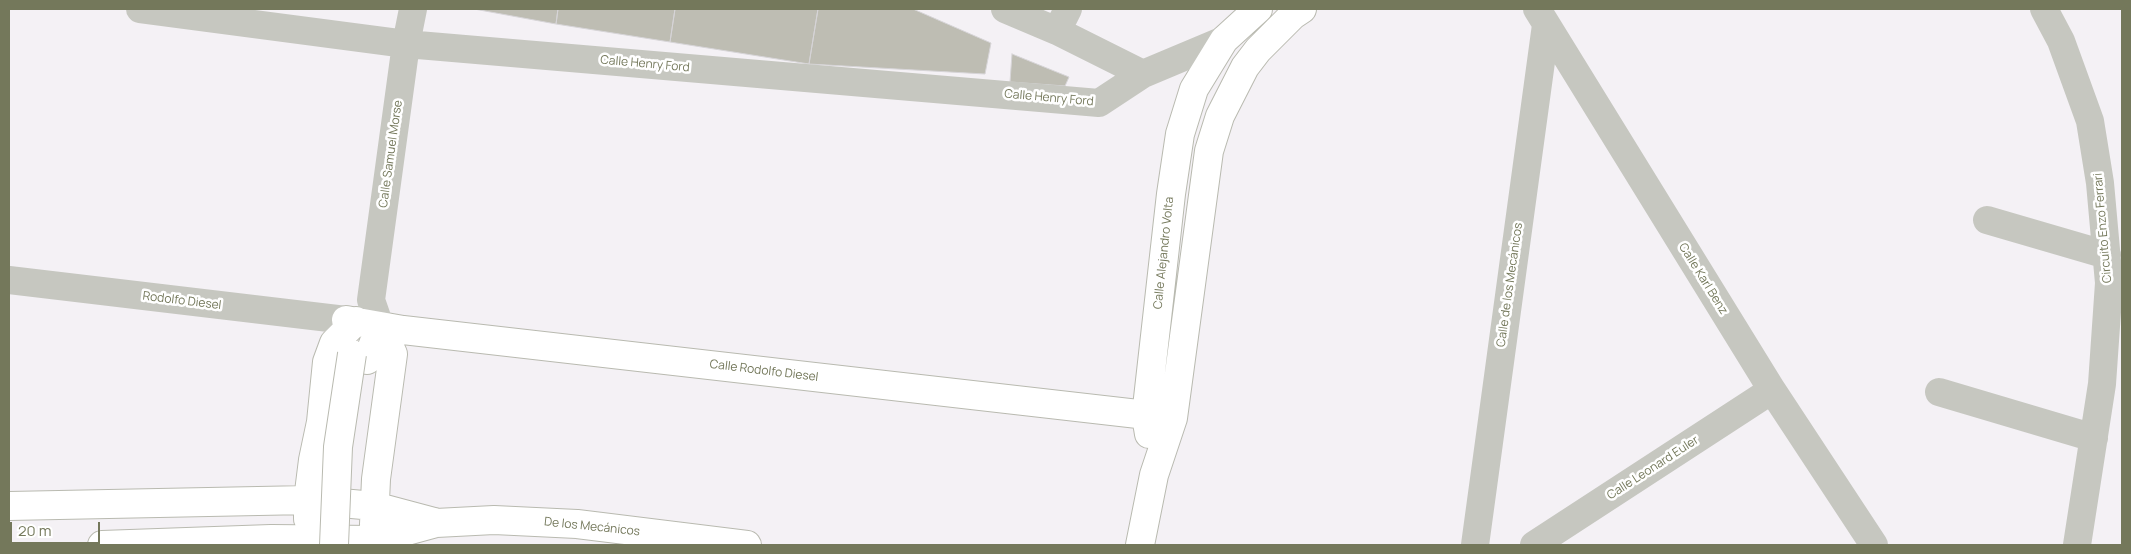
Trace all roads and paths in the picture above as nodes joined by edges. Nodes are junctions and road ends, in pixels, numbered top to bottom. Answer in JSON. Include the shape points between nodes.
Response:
{"nodes":[{"id":1,"x":140,"y":9,"type":"edge"},
{"id":2,"x":413,"y":9,"type":"edge"},
{"id":3,"x":1005,"y":9,"type":"edge"},
{"id":4,"x":1258,"y":9,"type":"edge"},
{"id":5,"x":1302,"y":9,"type":"edge"},
{"id":6,"x":2044,"y":9,"type":"edge"},
{"id":7,"x":1542,"y":17,"type":"edge"},
{"id":8,"x":1063,"y":20,"type":"edge"},
{"id":9,"x":1224,"y":40,"type":"junction"},
{"id":10,"x":406,"y":44,"type":"junction"},
{"id":11,"x":1258,"y":50,"type":"junction"},
{"id":12,"x":1144,"y":74,"type":"junction"},
{"id":13,"x":1986,"y":220,"type":"dead end"},
{"id":14,"x":2106,"y":255,"type":"junction"},
{"id":15,"x":9,"y":280,"type":"edge"},
{"id":16,"x":363,"y":317,"type":"junction"},
{"id":17,"x":359,"y":357,"type":"junction"},
{"id":18,"x":1772,"y":390,"type":"junction"},
{"id":19,"x":1938,"y":392,"type":"dead end"},
{"id":20,"x":1159,"y":417,"type":"junction"},
{"id":21,"x":2094,"y":438,"type":"junction"},
{"id":22,"x":9,"y":494,"type":"edge"},
{"id":23,"x":308,"y":500,"type":"junction"},
{"id":24,"x":9,"y":506,"type":"edge"},
{"id":25,"x":36,"y":506,"type":"junction"},
{"id":26,"x":374,"y":506,"type":"junction"},
{"id":27,"x":436,"y":523,"type":"junction"},
{"id":28,"x":308,"y":542,"type":"edge"},
{"id":29,"x":374,"y":543,"type":"edge"},
{"id":30,"x":102,"y":545,"type":"edge"},
{"id":31,"x":334,"y":545,"type":"edge"},
{"id":32,"x":348,"y":545,"type":"edge"},
{"id":33,"x":747,"y":545,"type":"edge"},
{"id":34,"x":1140,"y":545,"type":"edge"},
{"id":35,"x":1475,"y":545,"type":"edge"},
{"id":36,"x":1534,"y":545,"type":"edge"},
{"id":37,"x":1874,"y":545,"type":"edge"},
{"id":38,"x":2077,"y":545,"type":"edge"}],
"edges":[{"from":1,"to":10,"type":"street","name":"Calle Henry Ford"},
{"from":2,"to":10,"type":"street","name":"Calle Samuel Morse"},
{"from":3,"to":8,"type":"street"},
{"from":4,"to":9,"type":"main road","name":"Calle Alejandro Volta"},
{"from":5,"to":11,"type":"main road","name":"Calle Alejandro Volta"},
{"from":6,"to":14,"type":"street","name":"Circuito Enzo Ferrari","via":[[2061,41],[2090,120],[2100,183]]},
{"from":7,"to":18,"type":"street","name":"Calle Karl Benz"},
{"from":7,"to":35,"type":"street","name":"Calle de los Mecánicos"},
{"from":8,"to":12,"type":"street"},
{"from":9,"to":11,"type":"main road"},
{"from":9,"to":12,"type":"street","name":"Calle Henry Ford"},
{"from":9,"to":20,"type":"main road","name":"Calle Alejandro Volta","via":[[1194,89],[1180,134],[1171,194]]},
{"from":10,"to":12,"type":"street","name":"Calle Henry Ford","via":[[1099,103]]},
{"from":10,"to":16,"type":"street","name":"Calle Samuel Morse"},
{"from":11,"to":20,"type":"main road","name":"Calle Alejandro Volta","via":[[1245,67],[1220,116],[1209,151]]},
{"from":13,"to":14,"type":"street"},
{"from":14,"to":21,"type":"street","name":"Circuito Enzo Ferrari","via":[[2109,283],[2102,384]]},
{"from":15,"to":16,"type":"street","name":"Rodolfo Diesel"},
{"from":16,"to":17,"type":"main road","name":"Calle Samuel Morse"},
{"from":16,"to":20,"type":"main road","name":"Calle Rodolfo Diesel"},
{"from":16,"to":23,"type":"main road","via":[[334,343],[327,362]]},
{"from":16,"to":26,"type":"main road","via":[[393,354]]},
{"from":17,"to":31,"type":"main road","name":"Calle Samuel Morse","bridge":true,"via":[[338,447]]},
{"from":17,"to":32,"type":"main road","name":"Calle Samuel Morse"},
{"from":18,"to":36,"type":"street","name":"Calle Leonard Euler"},
{"from":18,"to":37,"type":"street","name":"Calle Karl Benz"},
{"from":19,"to":21,"type":"street"},
{"from":20,"to":34,"type":"main road","name":"Calle Alejandro Volta","via":[[1154,475]]},
{"from":21,"to":38,"type":"street","name":"Circuito Enzo Ferrari"},
{"from":22,"to":25,"type":"street"},
{"from":23,"to":25,"type":"main road","name":"De los Mecánicos"},
{"from":23,"to":26,"type":"main road","name":"De los Mecánicos"},
{"from":23,"to":28,"type":"main road"},
{"from":24,"to":25,"type":"main road","name":"De los Mecánicos"},
{"from":26,"to":27,"type":"main road","name":"De los Mecánicos"},
{"from":26,"to":29,"type":"main road"},
{"from":27,"to":29,"type":"main road","name":"De los Mecánicos"},
{"from":27,"to":33,"type":"main road","name":"De los Mecánicos","via":[[494,520],[577,524]]},
{"from":28,"to":29,"type":"main road","name":"De los Mecánicos"},
{"from":28,"to":30,"type":"main road","name":"De los Mecánicos","via":[[271,538]]}]}
